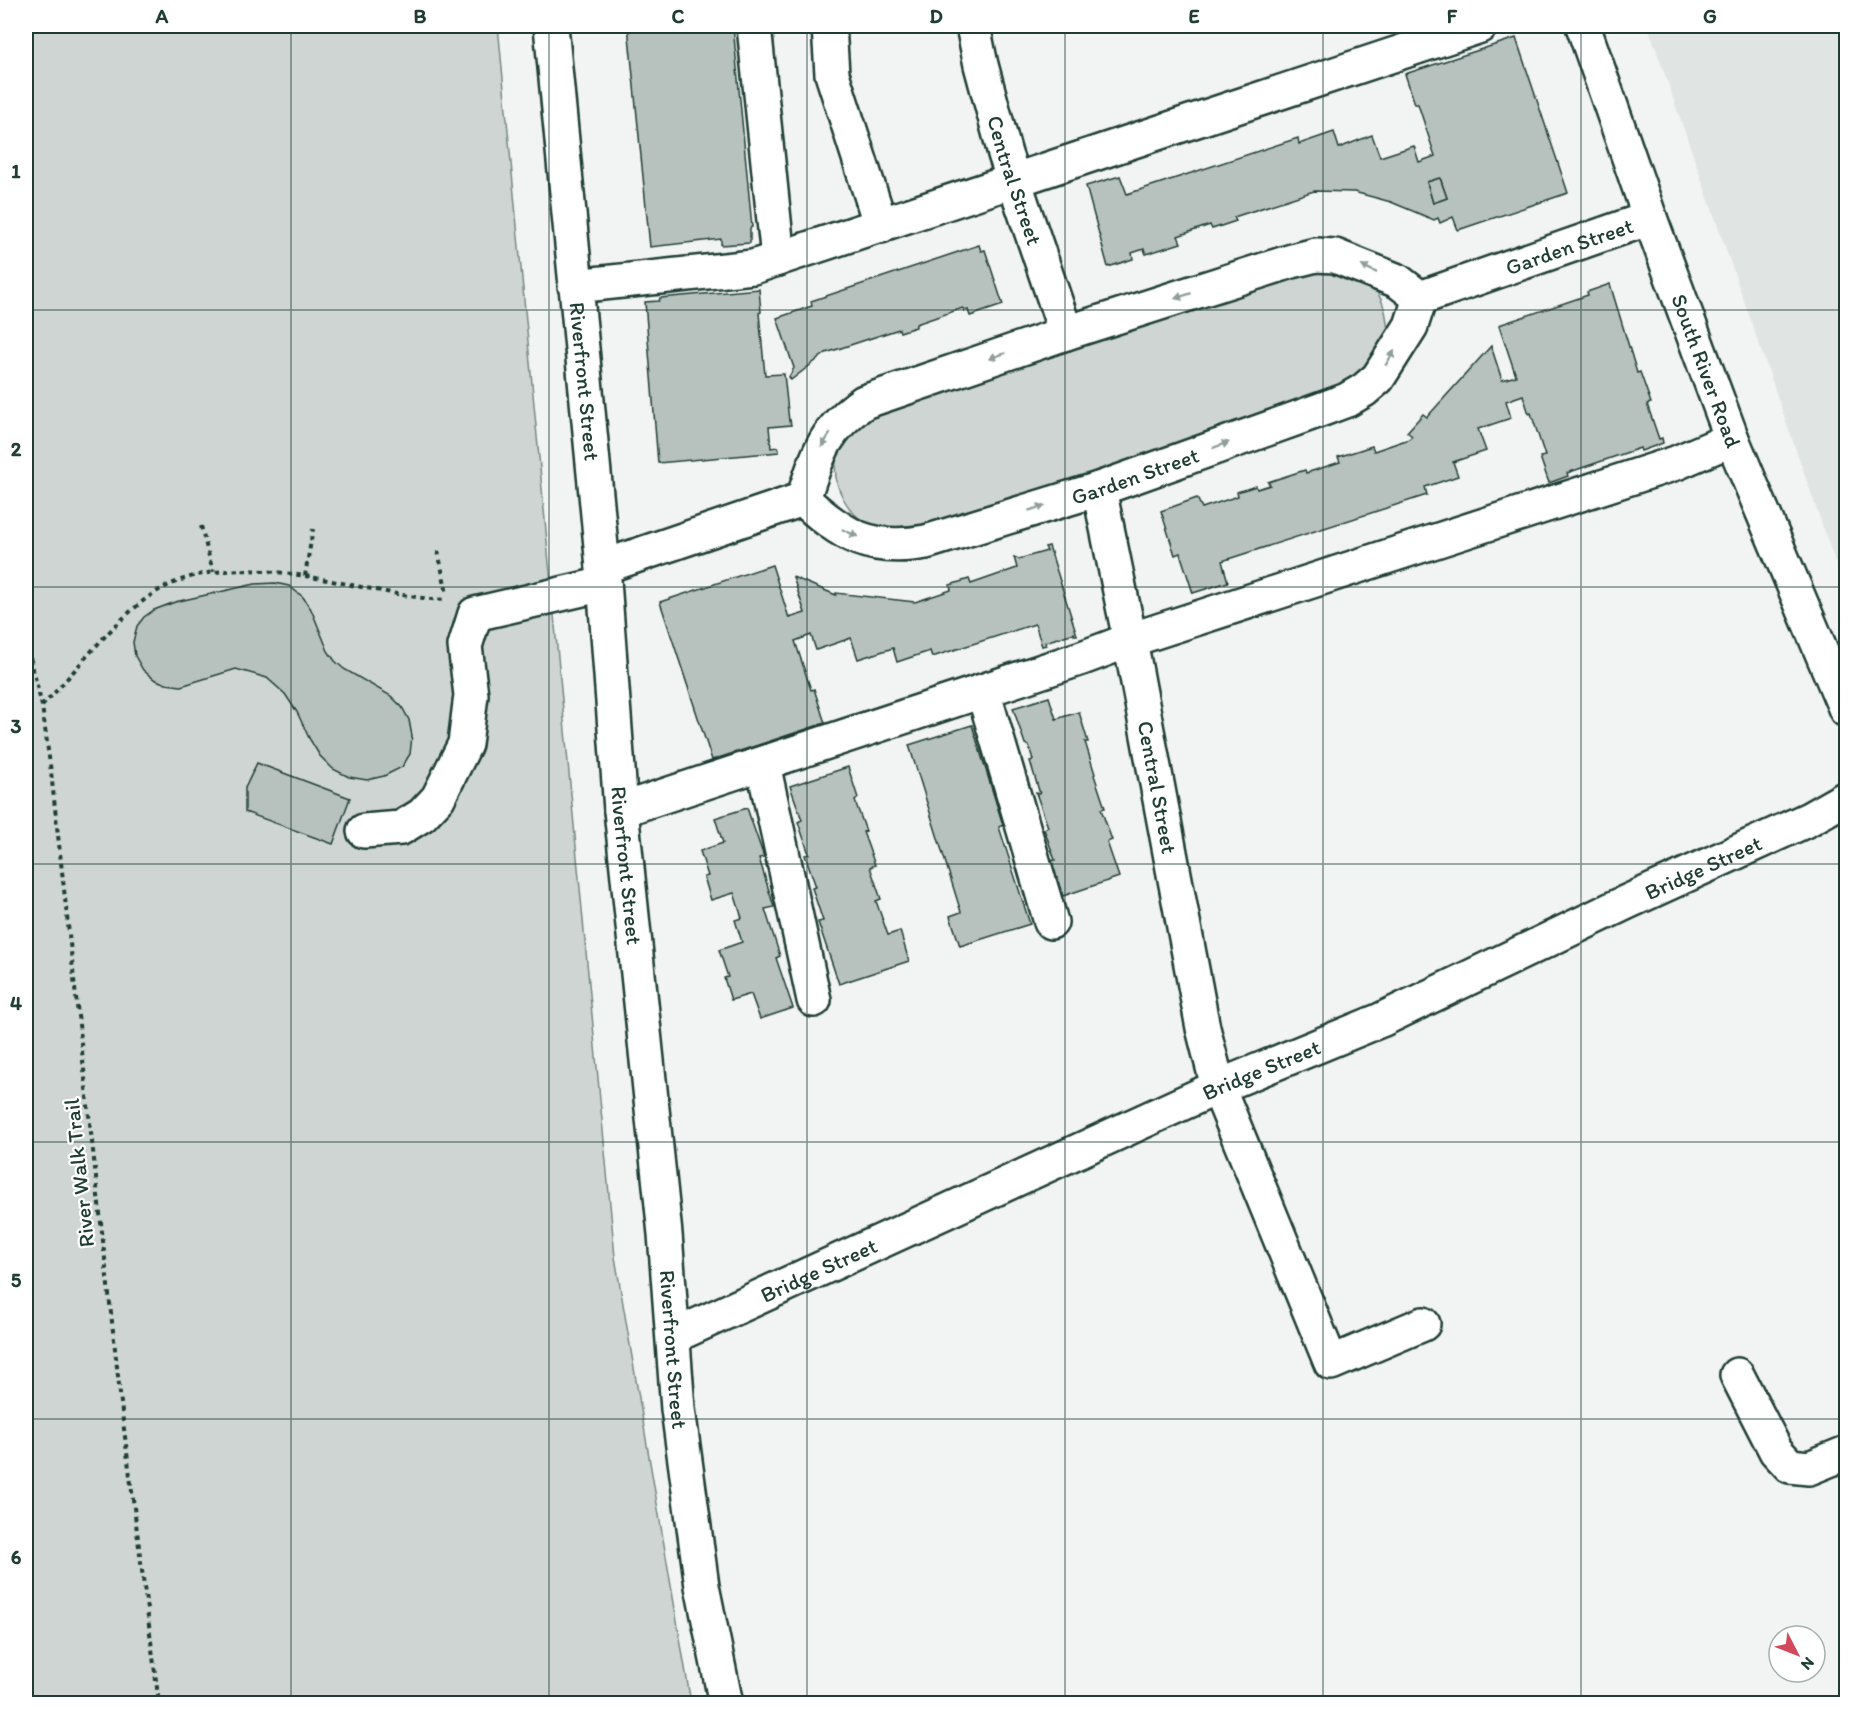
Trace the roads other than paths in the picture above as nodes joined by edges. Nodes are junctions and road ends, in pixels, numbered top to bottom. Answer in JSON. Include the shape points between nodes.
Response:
{"nodes":[{"id":1,"x":551,"y":26,"type":"edge"},
{"id":2,"x":754,"y":26,"type":"edge"},
{"id":3,"x":829,"y":26,"type":"edge"},
{"id":4,"x":973,"y":26,"type":"edge"},
{"id":5,"x":1480,"y":26,"type":"edge"},
{"id":6,"x":1583,"y":26,"type":"edge"},
{"id":7,"x":1014,"y":181,"type":"junction"},
{"id":8,"x":1650,"y":218,"type":"junction"},
{"id":9,"x":881,"y":225,"type":"junction"},
{"id":10,"x":778,"y":259,"type":"junction"},
{"id":11,"x":575,"y":286,"type":"junction"},
{"id":12,"x":1420,"y":298,"type":"junction"},
{"id":13,"x":1066,"y":333,"type":"junction"},
{"id":14,"x":1732,"y":440,"type":"junction"},
{"id":15,"x":1099,"y":489,"type":"junction"},
{"id":16,"x":803,"y":499,"type":"junction"},
{"id":17,"x":604,"y":576,"type":"junction"},
{"id":18,"x":1130,"y":640,"type":"junction"},
{"id":19,"x":983,"y":691,"type":"junction"},
{"id":20,"x":1846,"y":710,"type":"edge"},
{"id":21,"x":763,"y":764,"type":"junction"},
{"id":22,"x":1846,"y":798,"type":"edge"},
{"id":23,"x":621,"y":810,"type":"junction"},
{"id":24,"x":364,"y":831,"type":"dead end"},
{"id":25,"x":1051,"y":922,"type":"dead end"},
{"id":26,"x":814,"y":1000,"type":"dead end"},
{"id":27,"x":1218,"y":1088,"type":"junction"},
{"id":28,"x":1423,"y":1324,"type":"dead end"},
{"id":29,"x":674,"y":1336,"type":"junction"},
{"id":30,"x":1737,"y":1375,"type":"dead end"},
{"id":31,"x":1846,"y":1453,"type":"edge"},
{"id":32,"x":726,"y":1704,"type":"edge"}],
"edges":[{"from":1,"to":11,"type":"street","name":"Riverfront Street"},
{"from":2,"to":10,"type":"street"},
{"from":3,"to":9,"type":"street","via":[[832,74]]},
{"from":4,"to":7,"type":"street","name":"Central Street"},
{"from":5,"to":7,"type":"street"},
{"from":6,"to":8,"type":"street","name":"South River Road"},
{"from":7,"to":9,"type":"street"},
{"from":7,"to":13,"type":"street","name":"Central Street"},
{"from":8,"to":12,"type":"street","name":"Garden Street"},
{"from":8,"to":14,"type":"street","name":"South River Road"},
{"from":9,"to":10,"type":"street"},
{"from":10,"to":11,"type":"street","via":[[753,267]]},
{"from":11,"to":17,"type":"street","name":"Riverfront Street"},
{"from":12,"to":13,"type":"street","one_way":true,"via":[[1398,281],[1354,262],[1316,255]]},
{"from":15,"to":12,"type":"street","name":"Garden Street","one_way":true,"via":[[1347,400],[1364,390],[1378,378],[1411,326]]},
{"from":13,"to":16,"type":"street","one_way":true,"via":[[864,402],[846,415],[818,453]]},
{"from":14,"to":18,"type":"street","via":[[1676,463]]},
{"from":14,"to":20,"type":"street","name":"South River Road"},
{"from":16,"to":15,"type":"street","name":"Garden Street","one_way":true,"via":[[829,523],[847,533],[881,545],[905,546]]},
{"from":15,"to":18,"type":"street","name":"Central Street"},
{"from":16,"to":17,"type":"street"},
{"from":17,"to":23,"type":"street","name":"Riverfront Street"},
{"from":17,"to":24,"type":"street","via":[[475,614],[465,646],[471,695],[465,744],[438,798],[422,815],[401,828]]},
{"from":18,"to":19,"type":"street"},
{"from":18,"to":27,"type":"street","name":"Central Street","via":[[1203,1028]]},
{"from":19,"to":21,"type":"street"},
{"from":19,"to":25,"type":"street"},
{"from":21,"to":23,"type":"street"},
{"from":21,"to":26,"type":"street"},
{"from":22,"to":27,"type":"street","name":"Bridge Street","via":[[1809,819],[1381,1020]]},
{"from":23,"to":29,"type":"street","name":"Riverfront Street"},
{"from":27,"to":28,"type":"street","name":"Central Street","via":[[1331,1363]]},
{"from":27,"to":29,"type":"street","name":"Bridge Street"},
{"from":29,"to":32,"type":"street","name":"Riverfront Street","via":[[678,1409],[693,1525]]},
{"from":30,"to":31,"type":"street","via":[[1776,1451],[1790,1466],[1809,1468]]}]}
